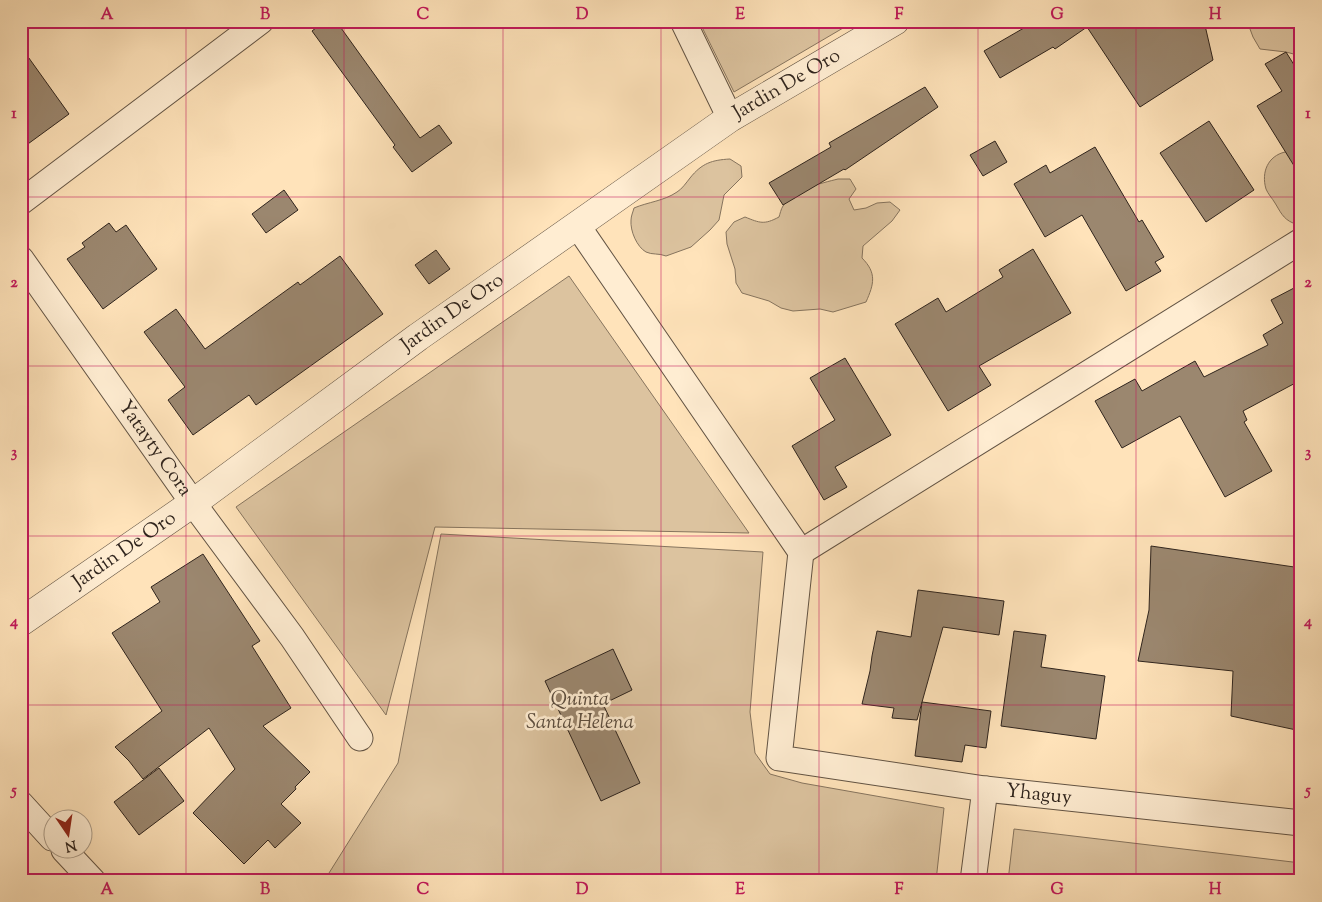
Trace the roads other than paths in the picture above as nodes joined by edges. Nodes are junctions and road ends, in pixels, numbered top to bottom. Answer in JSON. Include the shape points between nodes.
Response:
{"nodes":[{"id":1,"x":261,"y":21,"type":"edge"},
{"id":2,"x":683,"y":21,"type":"edge"},
{"id":3,"x":895,"y":21,"type":"edge"},
{"id":4,"x":730,"y":118,"type":"junction"},
{"id":5,"x":21,"y":202,"type":"edge"},
{"id":6,"x":577,"y":224,"type":"junction"},
{"id":7,"x":1301,"y":241,"type":"edge"},
{"id":8,"x":21,"y":259,"type":"edge"},
{"id":9,"x":193,"y":503,"type":"junction"},
{"id":10,"x":802,"y":552,"type":"junction"},
{"id":11,"x":21,"y":622,"type":"edge"},
{"id":12,"x":360,"y":738,"type":"dead end"},
{"id":13,"x":985,"y":789,"type":"junction"},
{"id":14,"x":21,"y":804,"type":"edge"},
{"id":15,"x":1301,"y":823,"type":"edge"},
{"id":16,"x":42,"y":827,"type":"edge"},
{"id":17,"x":73,"y":860,"type":"edge"},
{"id":18,"x":93,"y":881,"type":"edge"},
{"id":19,"x":973,"y":881,"type":"edge"}],
"edges":[{"from":1,"to":5,"type":"street"},
{"from":2,"to":4,"type":"street"},
{"from":3,"to":4,"type":"street","name":"Jardin De Oro"},
{"from":4,"to":6,"type":"street","name":"Jardin De Oro"},
{"from":6,"to":9,"type":"street","name":"Jardin De Oro"},
{"from":6,"to":10,"type":"street"},
{"from":7,"to":10,"type":"street"},
{"from":8,"to":9,"type":"street","name":"Yatayty Cora"},
{"from":9,"to":11,"type":"street","name":"Jardin De Oro"},
{"from":9,"to":12,"type":"street","name":"Yatayty Cora","via":[[292,637]]},
{"from":10,"to":13,"type":"street","name":"Yhaguy","via":[[779,758]]},
{"from":13,"to":15,"type":"street","name":"Yhaguy"},
{"from":13,"to":19,"type":"street"},
{"from":14,"to":16,"type":"street"},
{"from":17,"to":18,"type":"street"}]}
